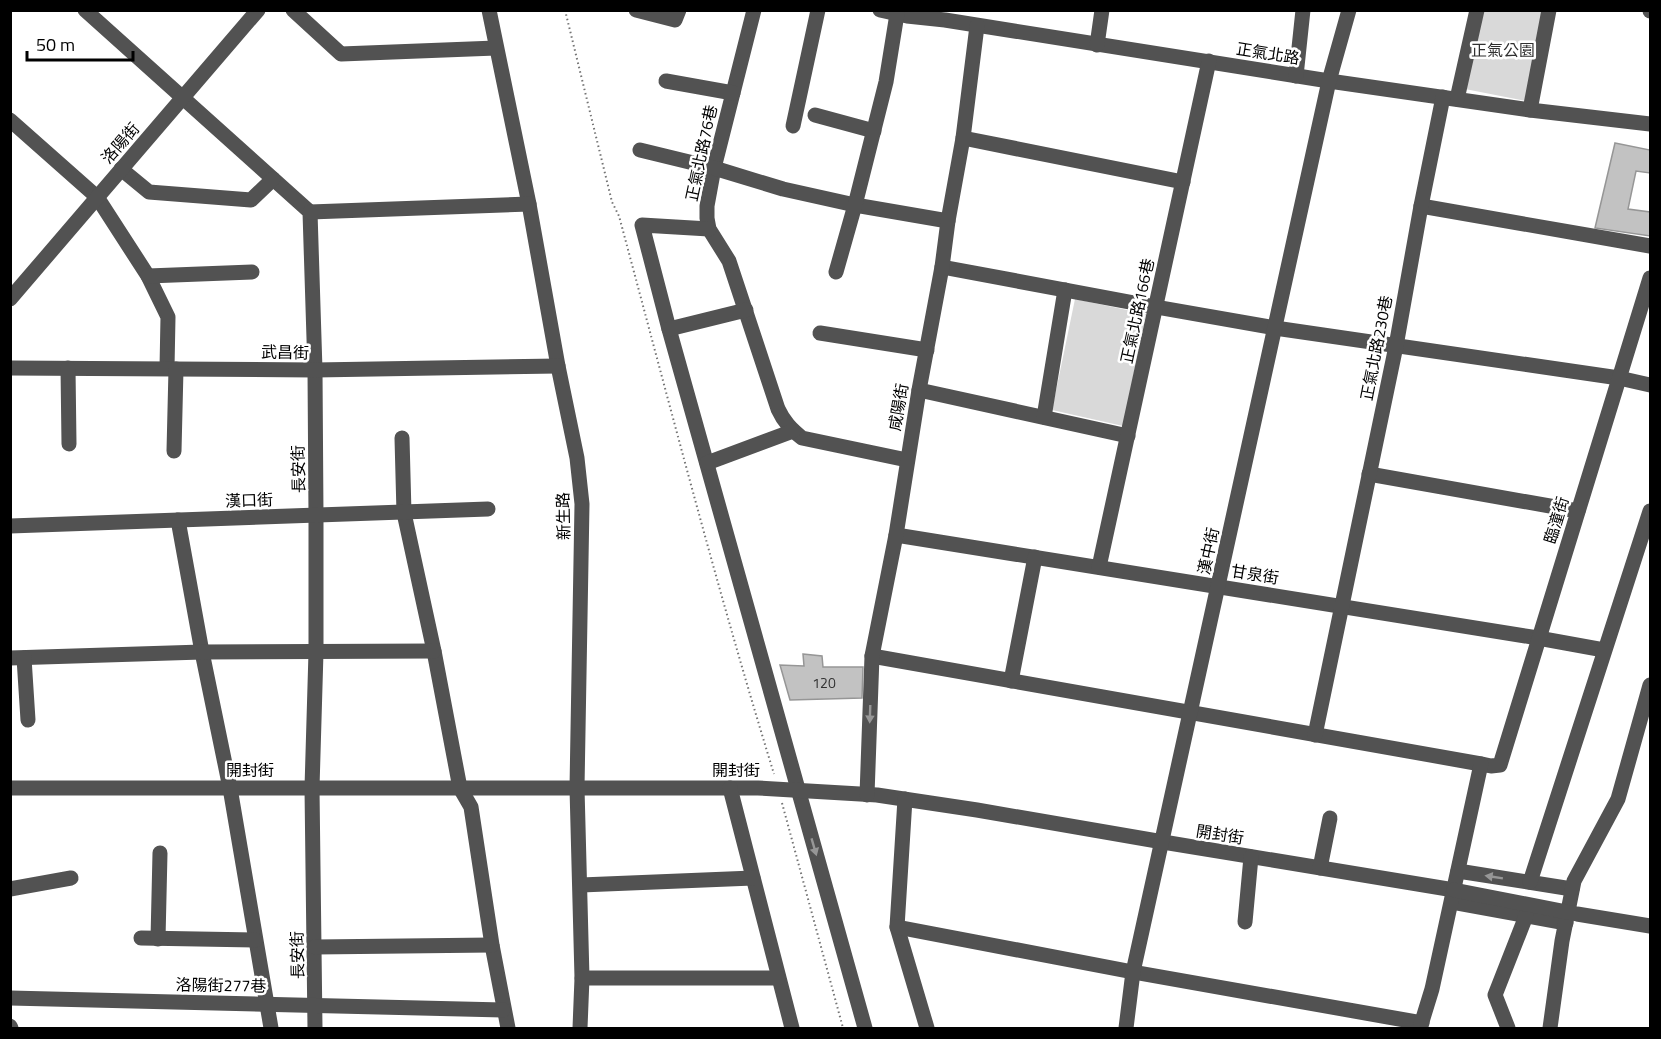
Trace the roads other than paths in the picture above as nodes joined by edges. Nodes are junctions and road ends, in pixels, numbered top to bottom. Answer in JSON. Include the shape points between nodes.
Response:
{"nodes":[{"id":1,"x":85,"y":10,"type":"edge"},
{"id":2,"x":258,"y":10,"type":"edge"},
{"id":3,"x":293,"y":10,"type":"edge"},
{"id":4,"x":489,"y":10,"type":"edge"},
{"id":5,"x":636,"y":10,"type":"edge"},
{"id":6,"x":754,"y":10,"type":"edge"},
{"id":7,"x":818,"y":10,"type":"edge"},
{"id":8,"x":880,"y":10,"type":"edge"},
{"id":9,"x":1102,"y":10,"type":"edge"},
{"id":10,"x":1303,"y":10,"type":"edge"},
{"id":11,"x":1349,"y":10,"type":"edge"},
{"id":12,"x":1477,"y":10,"type":"edge"},
{"id":13,"x":1549,"y":10,"type":"edge"},
{"id":14,"x":897,"y":14,"type":"junction"},
{"id":15,"x":950,"y":15,"type":"edge"},
{"id":16,"x":677,"y":16,"type":"edge"},
{"id":17,"x":977,"y":26,"type":"junction"},
{"id":18,"x":1097,"y":45,"type":"junction"},
{"id":19,"x":496,"y":48,"type":"junction"},
{"id":20,"x":1209,"y":61,"type":"junction"},
{"id":21,"x":1296,"y":75,"type":"junction"},
{"id":22,"x":666,"y":81,"type":"dead end"},
{"id":23,"x":1329,"y":81,"type":"junction"},
{"id":24,"x":733,"y":93,"type":"junction"},
{"id":25,"x":183,"y":97,"type":"junction"},
{"id":26,"x":1450,"y":98,"type":"junction"},
{"id":27,"x":1530,"y":110,"type":"junction"},
{"id":28,"x":815,"y":115,"type":"dead end"},
{"id":29,"x":10,"y":120,"type":"edge"},
{"id":30,"x":1650,"y":124,"type":"edge"},
{"id":31,"x":793,"y":126,"type":"dead end"},
{"id":32,"x":874,"y":130,"type":"junction"},
{"id":33,"x":963,"y":138,"type":"junction"},
{"id":34,"x":640,"y":150,"type":"dead end"},
{"id":35,"x":714,"y":168,"type":"junction"},
{"id":36,"x":121,"y":169,"type":"junction"},
{"id":37,"x":273,"y":179,"type":"junction"},
{"id":38,"x":1183,"y":182,"type":"junction"},
{"id":39,"x":97,"y":197,"type":"junction"},
{"id":40,"x":529,"y":204,"type":"junction"},
{"id":41,"x":855,"y":206,"type":"junction"},
{"id":42,"x":1421,"y":206,"type":"junction"},
{"id":43,"x":310,"y":212,"type":"junction"},
{"id":44,"x":948,"y":221,"type":"junction"},
{"id":45,"x":709,"y":229,"type":"junction"},
{"id":46,"x":1650,"y":246,"type":"edge"},
{"id":47,"x":942,"y":267,"type":"junction"},
{"id":48,"x":252,"y":272,"type":"dead end"},
{"id":49,"x":836,"y":272,"type":"dead end"},
{"id":50,"x":148,"y":276,"type":"junction"},
{"id":51,"x":1650,"y":278,"type":"edge"},
{"id":52,"x":1065,"y":290,"type":"junction"},
{"id":53,"x":10,"y":300,"type":"edge"},
{"id":54,"x":1156,"y":307,"type":"junction"},
{"id":55,"x":746,"y":310,"type":"junction"},
{"id":56,"x":1275,"y":328,"type":"junction"},
{"id":57,"x":669,"y":329,"type":"junction"},
{"id":58,"x":820,"y":333,"type":"dead end"},
{"id":59,"x":1396,"y":346,"type":"junction"},
{"id":60,"x":927,"y":350,"type":"junction"},
{"id":61,"x":558,"y":366,"type":"junction"},
{"id":62,"x":10,"y":368,"type":"edge"},
{"id":63,"x":68,"y":368,"type":"junction"},
{"id":64,"x":171,"y":368,"type":"junction"},
{"id":65,"x":315,"y":370,"type":"junction"},
{"id":66,"x":1619,"y":378,"type":"junction"},
{"id":67,"x":1650,"y":385,"type":"edge"},
{"id":68,"x":919,"y":390,"type":"junction"},
{"id":69,"x":1044,"y":417,"type":"junction"},
{"id":70,"x":793,"y":430,"type":"junction"},
{"id":71,"x":1128,"y":436,"type":"junction"},
{"id":72,"x":402,"y":438,"type":"dead end"},
{"id":73,"x":69,"y":444,"type":"dead end"},
{"id":74,"x":174,"y":451,"type":"dead end"},
{"id":75,"x":908,"y":460,"type":"junction"},
{"id":76,"x":707,"y":463,"type":"junction"},
{"id":77,"x":1369,"y":474,"type":"junction"},
{"id":78,"x":488,"y":509,"type":"dead end"},
{"id":79,"x":1578,"y":511,"type":"junction"},
{"id":80,"x":1650,"y":511,"type":"edge"},
{"id":81,"x":404,"y":513,"type":"junction"},
{"id":82,"x":316,"y":516,"type":"junction"},
{"id":83,"x":178,"y":520,"type":"junction"},
{"id":84,"x":10,"y":526,"type":"edge"},
{"id":85,"x":896,"y":535,"type":"junction"},
{"id":86,"x":1035,"y":557,"type":"junction"},
{"id":87,"x":1099,"y":567,"type":"junction"},
{"id":88,"x":1219,"y":587,"type":"junction"},
{"id":89,"x":1342,"y":606,"type":"junction"},
{"id":90,"x":1538,"y":638,"type":"junction"},
{"id":91,"x":1604,"y":650,"type":"junction"},
{"id":92,"x":434,"y":651,"type":"junction"},
{"id":93,"x":202,"y":652,"type":"junction"},
{"id":94,"x":316,"y":652,"type":"junction"},
{"id":95,"x":872,"y":656,"type":"junction"},
{"id":96,"x":17,"y":658,"type":"edge"},
{"id":97,"x":1011,"y":681,"type":"junction"},
{"id":98,"x":1650,"y":685,"type":"edge"},
{"id":99,"x":1191,"y":714,"type":"junction"},
{"id":100,"x":28,"y":720,"type":"dead end"},
{"id":101,"x":1315,"y":735,"type":"junction"},
{"id":102,"x":1486,"y":765,"type":"junction"},
{"id":103,"x":10,"y":788,"type":"edge"},
{"id":104,"x":230,"y":788,"type":"junction"},
{"id":105,"x":312,"y":788,"type":"junction"},
{"id":106,"x":460,"y":788,"type":"junction"},
{"id":107,"x":577,"y":788,"type":"junction"},
{"id":108,"x":730,"y":788,"type":"junction"},
{"id":109,"x":798,"y":790,"type":"junction"},
{"id":110,"x":867,"y":795,"type":"junction"},
{"id":111,"x":905,"y":799,"type":"junction"},
{"id":112,"x":1330,"y":818,"type":"dead end"},
{"id":113,"x":1163,"y":842,"type":"junction"},
{"id":114,"x":160,"y":853,"type":"dead end"},
{"id":115,"x":1251,"y":857,"type":"junction"},
{"id":116,"x":1320,"y":868,"type":"junction"},
{"id":117,"x":1458,"y":871,"type":"junction"},
{"id":118,"x":71,"y":878,"type":"dead end"},
{"id":119,"x":753,"y":878,"type":"junction"},
{"id":120,"x":1530,"y":882,"type":"junction"},
{"id":121,"x":580,"y":885,"type":"junction"},
{"id":122,"x":10,"y":889,"type":"edge"},
{"id":123,"x":1572,"y":889,"type":"junction"},
{"id":124,"x":1453,"y":896,"type":"junction"},
{"id":125,"x":1526,"y":916,"type":"junction"},
{"id":126,"x":1245,"y":922,"type":"dead end"},
{"id":127,"x":1566,"y":923,"type":"junction"},
{"id":128,"x":1650,"y":926,"type":"edge"},
{"id":129,"x":897,"y":927,"type":"junction"},
{"id":130,"x":141,"y":939,"type":"dead end"},
{"id":131,"x":158,"y":939,"type":"junction"},
{"id":132,"x":255,"y":940,"type":"junction"},
{"id":133,"x":492,"y":945,"type":"junction"},
{"id":134,"x":315,"y":947,"type":"junction"},
{"id":135,"x":1133,"y":972,"type":"junction"},
{"id":136,"x":582,"y":978,"type":"junction"},
{"id":137,"x":778,"y":978,"type":"junction"},
{"id":138,"x":10,"y":998,"type":"edge"},
{"id":139,"x":266,"y":1004,"type":"junction"},
{"id":140,"x":316,"y":1005,"type":"junction"},
{"id":141,"x":503,"y":1010,"type":"junction"},
{"id":142,"x":1421,"y":1026,"type":"edge"},
{"id":143,"x":271,"y":1029,"type":"edge"},
{"id":144,"x":315,"y":1029,"type":"edge"},
{"id":145,"x":508,"y":1029,"type":"edge"},
{"id":146,"x":580,"y":1029,"type":"edge"},
{"id":147,"x":792,"y":1029,"type":"edge"},
{"id":148,"x":864,"y":1029,"type":"edge"},
{"id":149,"x":927,"y":1029,"type":"edge"},
{"id":150,"x":1126,"y":1029,"type":"edge"},
{"id":151,"x":1508,"y":1029,"type":"edge"},
{"id":152,"x":1550,"y":1029,"type":"edge"}],
"edges":[{"from":1,"to":25,"type":"street"},
{"from":2,"to":25,"type":"street","name":"洛陽街"},
{"from":3,"to":19,"type":"street","via":[[341,54]]},
{"from":4,"to":19,"type":"street","name":"新生路"},
{"from":5,"to":16,"type":"street"},
{"from":6,"to":24,"type":"street","name":"正氣北路76巷"},
{"from":7,"to":31,"type":"street"},
{"from":8,"to":14,"type":"street","name":"正氣北路"},
{"from":9,"to":18,"type":"street"},
{"from":10,"to":21,"type":"street"},
{"from":11,"to":23,"type":"street","name":"漢中街"},
{"from":12,"to":26,"type":"street","name":"正氣北路230巷"},
{"from":13,"to":27,"type":"street"},
{"from":14,"to":15,"type":"street","name":"正氣北路"},
{"from":14,"to":32,"type":"street"},
{"from":15,"to":17,"type":"street","name":"正氣北路"},
{"from":17,"to":18,"type":"street","name":"正氣北路"},
{"from":17,"to":33,"type":"street","name":"咸陽街"},
{"from":18,"to":20,"type":"street","name":"正氣北路"},
{"from":19,"to":40,"type":"street","name":"新生路"},
{"from":20,"to":21,"type":"street","name":"正氣北路"},
{"from":20,"to":38,"type":"street","name":"正氣北路166巷"},
{"from":21,"to":23,"type":"street","name":"正氣北路"},
{"from":22,"to":24,"type":"street"},
{"from":23,"to":26,"type":"street","name":"正氣北路"},
{"from":23,"to":56,"type":"street","name":"漢中街"},
{"from":24,"to":35,"type":"street","name":"正氣北路76巷"},
{"from":25,"to":36,"type":"street","name":"洛陽街"},
{"from":25,"to":37,"type":"street"},
{"from":26,"to":27,"type":"street","name":"正氣北路"},
{"from":26,"to":42,"type":"street","name":"正氣北路230巷"},
{"from":27,"to":30,"type":"street","name":"正氣北路"},
{"from":28,"to":32,"type":"street"},
{"from":29,"to":39,"type":"street"},
{"from":32,"to":41,"type":"street"},
{"from":33,"to":38,"type":"street"},
{"from":33,"to":44,"type":"street","name":"咸陽街"},
{"from":34,"to":35,"type":"street"},
{"from":35,"to":41,"type":"street"},
{"from":35,"to":45,"type":"street","name":"正氣北路76巷","via":[[707,206]]},
{"from":36,"to":37,"type":"street","via":[[149,192],[251,200]]},
{"from":36,"to":39,"type":"street","name":"洛陽街"},
{"from":37,"to":43,"type":"street"},
{"from":38,"to":54,"type":"street","name":"正氣北路166巷"},
{"from":39,"to":50,"type":"street"},
{"from":39,"to":53,"type":"street","name":"洛陽街"},
{"from":40,"to":43,"type":"street"},
{"from":40,"to":61,"type":"street","name":"新生路"},
{"from":41,"to":44,"type":"street"},
{"from":41,"to":49,"type":"street"},
{"from":42,"to":46,"type":"street"},
{"from":42,"to":59,"type":"street","name":"正氣北路230巷"},
{"from":43,"to":65,"type":"street","name":"長安街"},
{"from":44,"to":47,"type":"street","name":"咸陽街"},
{"from":45,"to":55,"type":"street","via":[[729,261]]},
{"from":45,"to":57,"type":"street","via":[[642,225]]},
{"from":47,"to":52,"type":"street"},
{"from":47,"to":60,"type":"street","name":"咸陽街"},
{"from":48,"to":50,"type":"street"},
{"from":50,"to":64,"type":"street","via":[[168,317]]},
{"from":51,"to":66,"type":"street","name":"臨潼街"},
{"from":52,"to":54,"type":"street"},
{"from":52,"to":69,"type":"street"},
{"from":54,"to":56,"type":"street"},
{"from":54,"to":71,"type":"street","name":"正氣北路166巷"},
{"from":55,"to":57,"type":"street"},
{"from":55,"to":70,"type":"street","via":[[778,409]]},
{"from":56,"to":59,"type":"street"},
{"from":56,"to":88,"type":"street","name":"漢中街"},
{"from":57,"to":76,"type":"street"},
{"from":58,"to":60,"type":"street"},
{"from":59,"to":66,"type":"street"},
{"from":59,"to":77,"type":"street","name":"正氣北路230巷"},
{"from":60,"to":68,"type":"street","name":"咸陽街"},
{"from":61,"to":65,"type":"street","name":"武昌街"},
{"from":61,"to":107,"type":"street","name":"新生路","via":[[582,504]]},
{"from":62,"to":63,"type":"street","name":"武昌街"},
{"from":63,"to":64,"type":"street","name":"武昌街"},
{"from":63,"to":73,"type":"street"},
{"from":64,"to":65,"type":"street","name":"武昌街"},
{"from":64,"to":74,"type":"street"},
{"from":65,"to":82,"type":"street","name":"長安街"},
{"from":66,"to":67,"type":"street"},
{"from":66,"to":79,"type":"street","name":"臨潼街"},
{"from":68,"to":69,"type":"street"},
{"from":68,"to":75,"type":"street","name":"咸陽街"},
{"from":69,"to":71,"type":"street"},
{"from":70,"to":75,"type":"street","via":[[802,438]]},
{"from":70,"to":76,"type":"street"},
{"from":71,"to":87,"type":"street","name":"正氣北路166巷"},
{"from":72,"to":81,"type":"street"},
{"from":75,"to":85,"type":"street","name":"咸陽街"},
{"from":76,"to":109,"type":"street"},
{"from":77,"to":79,"type":"street"},
{"from":77,"to":89,"type":"street","name":"正氣北路230巷"},
{"from":78,"to":81,"type":"street","name":"漢口街"},
{"from":79,"to":90,"type":"street","name":"臨潼街"},
{"from":80,"to":91,"type":"street"},
{"from":81,"to":82,"type":"street","name":"漢口街"},
{"from":81,"to":92,"type":"street"},
{"from":82,"to":83,"type":"street","name":"漢口街"},
{"from":82,"to":94,"type":"street","name":"長安街"},
{"from":83,"to":84,"type":"street","name":"漢口街"},
{"from":83,"to":93,"type":"street"},
{"from":85,"to":86,"type":"street","name":"甘泉街"},
{"from":85,"to":95,"type":"street","name":"咸陽街"},
{"from":86,"to":87,"type":"street","name":"甘泉街"},
{"from":86,"to":97,"type":"street"},
{"from":87,"to":88,"type":"street","name":"甘泉街"},
{"from":88,"to":89,"type":"street","name":"甘泉街"},
{"from":88,"to":99,"type":"street","name":"漢中街"},
{"from":89,"to":90,"type":"street","name":"甘泉街"},
{"from":89,"to":101,"type":"street","name":"正氣北路230巷"},
{"from":90,"to":91,"type":"street","name":"甘泉街"},
{"from":90,"to":102,"type":"street","name":"臨潼街","via":[[1500,765]]},
{"from":91,"to":120,"type":"street"},
{"from":92,"to":94,"type":"street"},
{"from":92,"to":106,"type":"street"},
{"from":93,"to":94,"type":"street"},
{"from":93,"to":96,"type":"street"},
{"from":93,"to":104,"type":"street"},
{"from":94,"to":105,"type":"street","name":"長安街"},
{"from":95,"to":97,"type":"street"},
{"from":95,"to":110,"type":"street","name":"咸陽街","one_way":true},
{"from":96,"to":100,"type":"street"},
{"from":97,"to":99,"type":"street"},
{"from":98,"to":123,"type":"street","via":[[1618,799]]},
{"from":99,"to":101,"type":"street"},
{"from":99,"to":113,"type":"street","name":"漢中街"},
{"from":101,"to":102,"type":"street"},
{"from":102,"to":117,"type":"street"},
{"from":103,"to":104,"type":"street","name":"開封街"},
{"from":104,"to":105,"type":"street","name":"開封街"},
{"from":104,"to":132,"type":"street"},
{"from":105,"to":106,"type":"street","name":"開封街"},
{"from":105,"to":134,"type":"street","name":"長安街"},
{"from":106,"to":107,"type":"street","name":"開封街"},
{"from":106,"to":133,"type":"street","via":[[471,807]]},
{"from":107,"to":108,"type":"street","name":"開封街"},
{"from":107,"to":121,"type":"street","name":"新生路"},
{"from":108,"to":109,"type":"street","name":"開封街"},
{"from":108,"to":119,"type":"street"},
{"from":109,"to":110,"type":"street","name":"開封街"},
{"from":109,"to":148,"type":"street","one_way":true},
{"from":110,"to":111,"type":"street","name":"開封街"},
{"from":111,"to":113,"type":"street","name":"開封街"},
{"from":111,"to":129,"type":"street"},
{"from":112,"to":116,"type":"street"},
{"from":113,"to":115,"type":"street","name":"開封街"},
{"from":113,"to":135,"type":"street","name":"漢中街"},
{"from":114,"to":131,"type":"street"},
{"from":115,"to":116,"type":"street","name":"開封街"},
{"from":115,"to":126,"type":"street"},
{"from":116,"to":124,"type":"street","name":"開封街"},
{"from":120,"to":117,"type":"street","one_way":true},
{"from":117,"to":124,"type":"street"},
{"from":118,"to":122,"type":"street"},
{"from":119,"to":121,"type":"street"},
{"from":119,"to":137,"type":"street"},
{"from":120,"to":123,"type":"street"},
{"from":121,"to":136,"type":"street","name":"新生路"},
{"from":123,"to":127,"type":"street"},
{"from":124,"to":125,"type":"street"},
{"from":124,"to":128,"type":"street","bridge":true},
{"from":124,"to":142,"type":"street"},
{"from":125,"to":127,"type":"street"},
{"from":125,"to":151,"type":"street","via":[[1495,995]]},
{"from":127,"to":152,"type":"street"},
{"from":129,"to":135,"type":"street"},
{"from":129,"to":149,"type":"street"},
{"from":130,"to":131,"type":"street"},
{"from":131,"to":132,"type":"street"},
{"from":132,"to":139,"type":"street"},
{"from":133,"to":134,"type":"street"},
{"from":133,"to":141,"type":"street"},
{"from":134,"to":140,"type":"street","name":"長安街"},
{"from":135,"to":142,"type":"street"},
{"from":135,"to":150,"type":"street","name":"漢中街"},
{"from":136,"to":137,"type":"street"},
{"from":136,"to":146,"type":"street","name":"新生路"},
{"from":137,"to":147,"type":"street"},
{"from":138,"to":139,"type":"street","name":"洛陽街277巷"},
{"from":139,"to":140,"type":"street","name":"洛陽街277巷"},
{"from":139,"to":143,"type":"street"},
{"from":140,"to":141,"type":"street","name":"洛陽街277巷"},
{"from":140,"to":144,"type":"street","name":"長安街"},
{"from":141,"to":145,"type":"street"}]}
